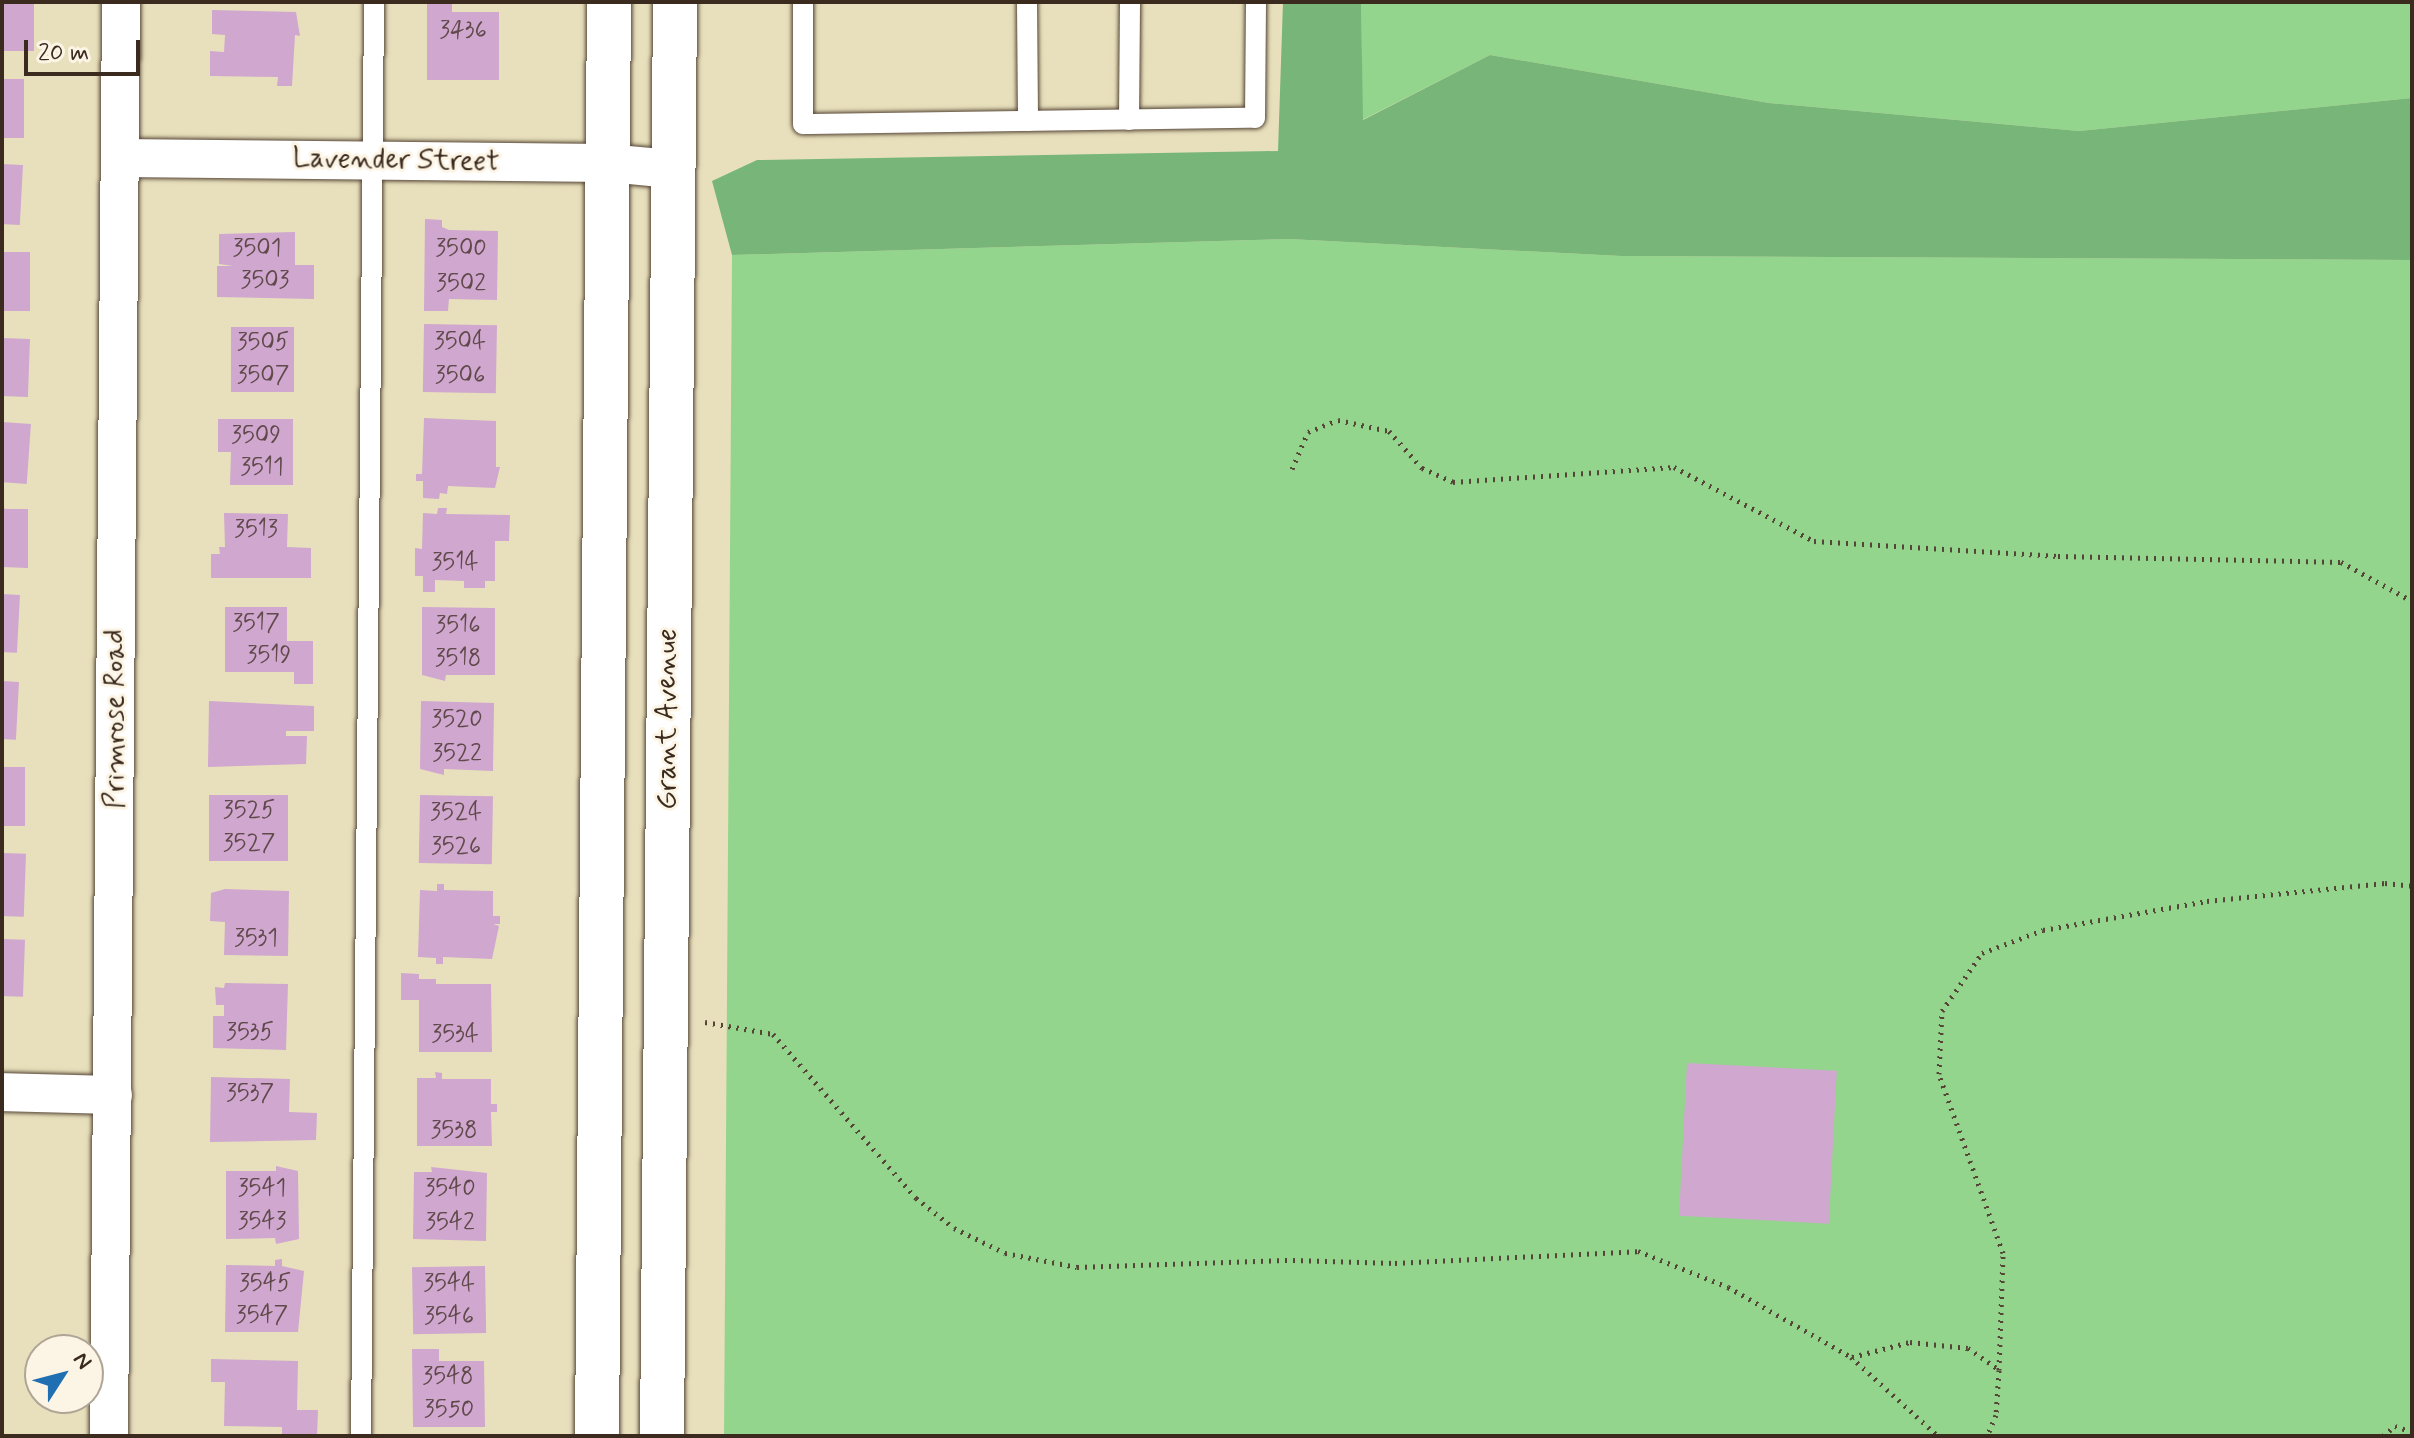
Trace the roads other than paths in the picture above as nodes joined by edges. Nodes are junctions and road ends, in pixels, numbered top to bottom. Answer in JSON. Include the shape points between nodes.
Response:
{"nodes":[{"id":1,"x":121,"y":2,"type":"edge"},
{"id":2,"x":374,"y":2,"type":"edge"},
{"id":3,"x":609,"y":2,"type":"edge"},
{"id":4,"x":675,"y":2,"type":"edge"},
{"id":5,"x":803,"y":2,"type":"edge"},
{"id":6,"x":1027,"y":2,"type":"edge"},
{"id":7,"x":1130,"y":2,"type":"edge"},
{"id":8,"x":1256,"y":2,"type":"edge"},
{"id":9,"x":1129,"y":120,"type":"junction"},
{"id":10,"x":1028,"y":121,"type":"junction"},
{"id":11,"x":120,"y":158,"type":"junction"},
{"id":12,"x":374,"y":161,"type":"junction"},
{"id":13,"x":607,"y":163,"type":"junction"},
{"id":14,"x":672,"y":169,"type":"junction"},
{"id":15,"x":2,"y":1092,"type":"edge"},
{"id":16,"x":113,"y":1095,"type":"junction"},
{"id":17,"x":109,"y":1436,"type":"edge"},
{"id":18,"x":361,"y":1436,"type":"edge"},
{"id":19,"x":597,"y":1436,"type":"edge"},
{"id":20,"x":662,"y":1436,"type":"edge"}],
"edges":[{"from":1,"to":11,"type":"street","name":"Primrose Road"},
{"from":2,"to":12,"type":"lane"},
{"from":3,"to":13,"type":"main road"},
{"from":4,"to":14,"type":"main road","name":"Grant Avenue"},
{"from":5,"to":10,"type":"lane","via":[[803,124]]},
{"from":6,"to":10,"type":"lane"},
{"from":7,"to":9,"type":"lane"},
{"from":8,"to":9,"type":"lane","via":[[1255,118]]},
{"from":9,"to":10,"type":"lane"},
{"from":11,"to":12,"type":"street","name":"Lavender Street"},
{"from":11,"to":16,"type":"street","name":"Primrose Road"},
{"from":12,"to":13,"type":"street","name":"Lavender Street"},
{"from":12,"to":18,"type":"lane"},
{"from":13,"to":14,"type":"street","name":"Lavender Street"},
{"from":13,"to":19,"type":"main road"},
{"from":14,"to":20,"type":"main road","name":"Grant Avenue"},
{"from":15,"to":16,"type":"street"},
{"from":16,"to":17,"type":"street","name":"Primrose Road"}]}
